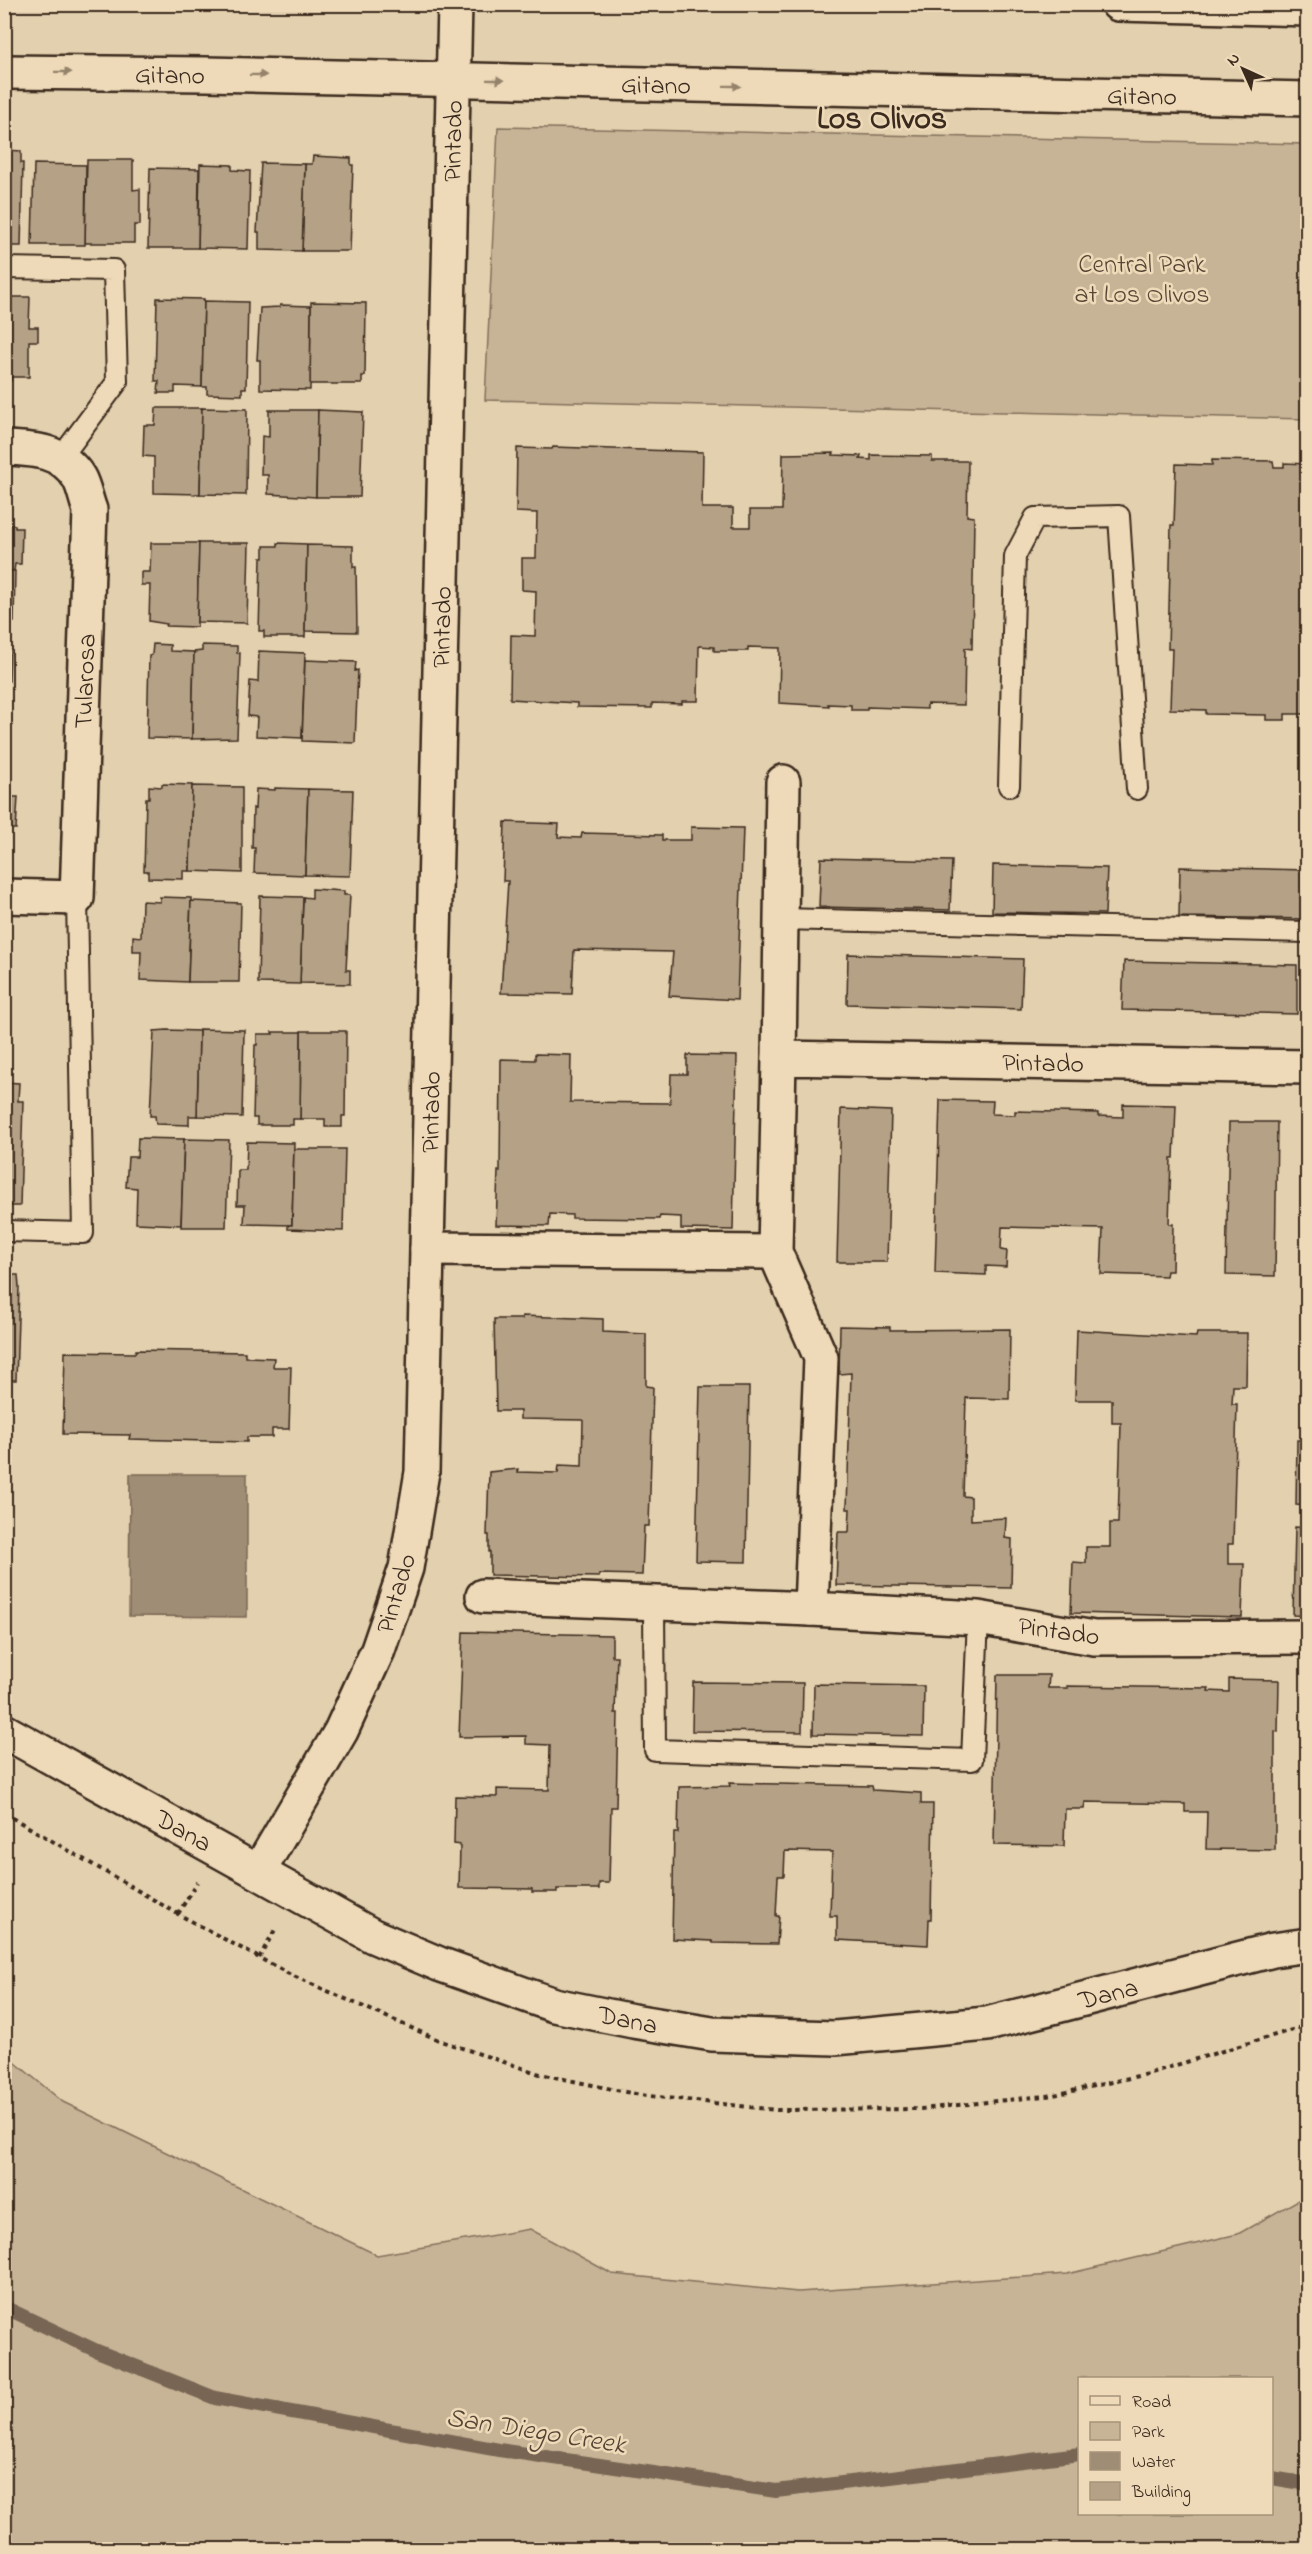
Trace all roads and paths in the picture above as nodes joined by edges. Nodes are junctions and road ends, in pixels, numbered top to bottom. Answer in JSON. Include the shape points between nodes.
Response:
{"nodes":[{"id":1,"x":455,"y":4,"type":"edge"},
{"id":2,"x":1118,"y":4,"type":"edge"},
{"id":3,"x":1308,"y":9,"type":"edge"},
{"id":4,"x":4,"y":72,"type":"edge"},
{"id":5,"x":453,"y":79,"type":"junction"},
{"id":6,"x":1308,"y":99,"type":"edge"},
{"id":7,"x":4,"y":268,"type":"edge"},
{"id":8,"x":4,"y":448,"type":"edge"},
{"id":9,"x":60,"y":459,"type":"junction"},
{"id":10,"x":783,"y":782,"type":"dead end"},
{"id":11,"x":1009,"y":786,"type":"dead end"},
{"id":12,"x":1137,"y":789,"type":"dead end"},
{"id":13,"x":4,"y":897,"type":"edge"},
{"id":14,"x":76,"y":898,"type":"junction"},
{"id":15,"x":781,"y":919,"type":"junction"},
{"id":16,"x":1308,"y":932,"type":"edge"},
{"id":17,"x":779,"y":1058,"type":"junction"},
{"id":18,"x":1308,"y":1067,"type":"edge"},
{"id":19,"x":4,"y":1231,"type":"edge"},
{"id":20,"x":427,"y":1249,"type":"junction"},
{"id":21,"x":775,"y":1252,"type":"junction"},
{"id":22,"x":483,"y":1596,"type":"dead end"},
{"id":23,"x":654,"y":1605,"type":"junction"},
{"id":24,"x":811,"y":1610,"type":"junction"},
{"id":25,"x":978,"y":1618,"type":"junction"},
{"id":26,"x":1308,"y":1637,"type":"edge"},
{"id":27,"x":4,"y":1731,"type":"edge"},
{"id":28,"x":259,"y":1871,"type":"junction"},
{"id":29,"x":1308,"y":1945,"type":"edge"}],
"edges":[{"from":1,"to":5,"type":"street","name":"Pintado"},
{"from":2,"to":3,"type":"street"},
{"from":4,"to":5,"type":"street","name":"Gitano","one_way":true},
{"from":5,"to":6,"type":"street","name":"Gitano","one_way":true},
{"from":5,"to":20,"type":"street","name":"Pintado"},
{"from":7,"to":9,"type":"lane","via":[[114,270],[117,382]]},
{"from":8,"to":9,"type":"street","name":"Tularosa","via":[[38,449]]},
{"from":9,"to":14,"type":"street","name":"Tularosa","via":[[79,478],[90,510]]},
{"from":10,"to":15,"type":"street"},
{"from":11,"to":12,"type":"lane","via":[[1015,556],[1035,518],[1119,516]]},
{"from":13,"to":14,"type":"street"},
{"from":14,"to":19,"type":"lane","via":[[83,1233]]},
{"from":15,"to":16,"type":"lane"},
{"from":15,"to":17,"type":"street"},
{"from":17,"to":18,"type":"street","name":"Pintado"},
{"from":17,"to":21,"type":"street"},
{"from":20,"to":21,"type":"street"},
{"from":20,"to":28,"type":"street","name":"Pintado","via":[[423,1472],[406,1568],[378,1650],[341,1731]]},
{"from":21,"to":24,"type":"street","via":[[821,1358]]},
{"from":22,"to":23,"type":"street","name":"Pintado"},
{"from":23,"to":24,"type":"street","name":"Pintado"},
{"from":23,"to":25,"type":"lane","via":[[655,1750],[972,1760]]},
{"from":24,"to":25,"type":"street","name":"Pintado"},
{"from":25,"to":26,"type":"street","name":"Pintado","via":[[1094,1638]]},
{"from":27,"to":28,"type":"street","name":"Dana"},
{"from":28,"to":29,"type":"street","name":"Dana","via":[[311,1904],[439,1964],[554,2005],[712,2034],[835,2038],[987,2024],[1273,1950]]}]}
